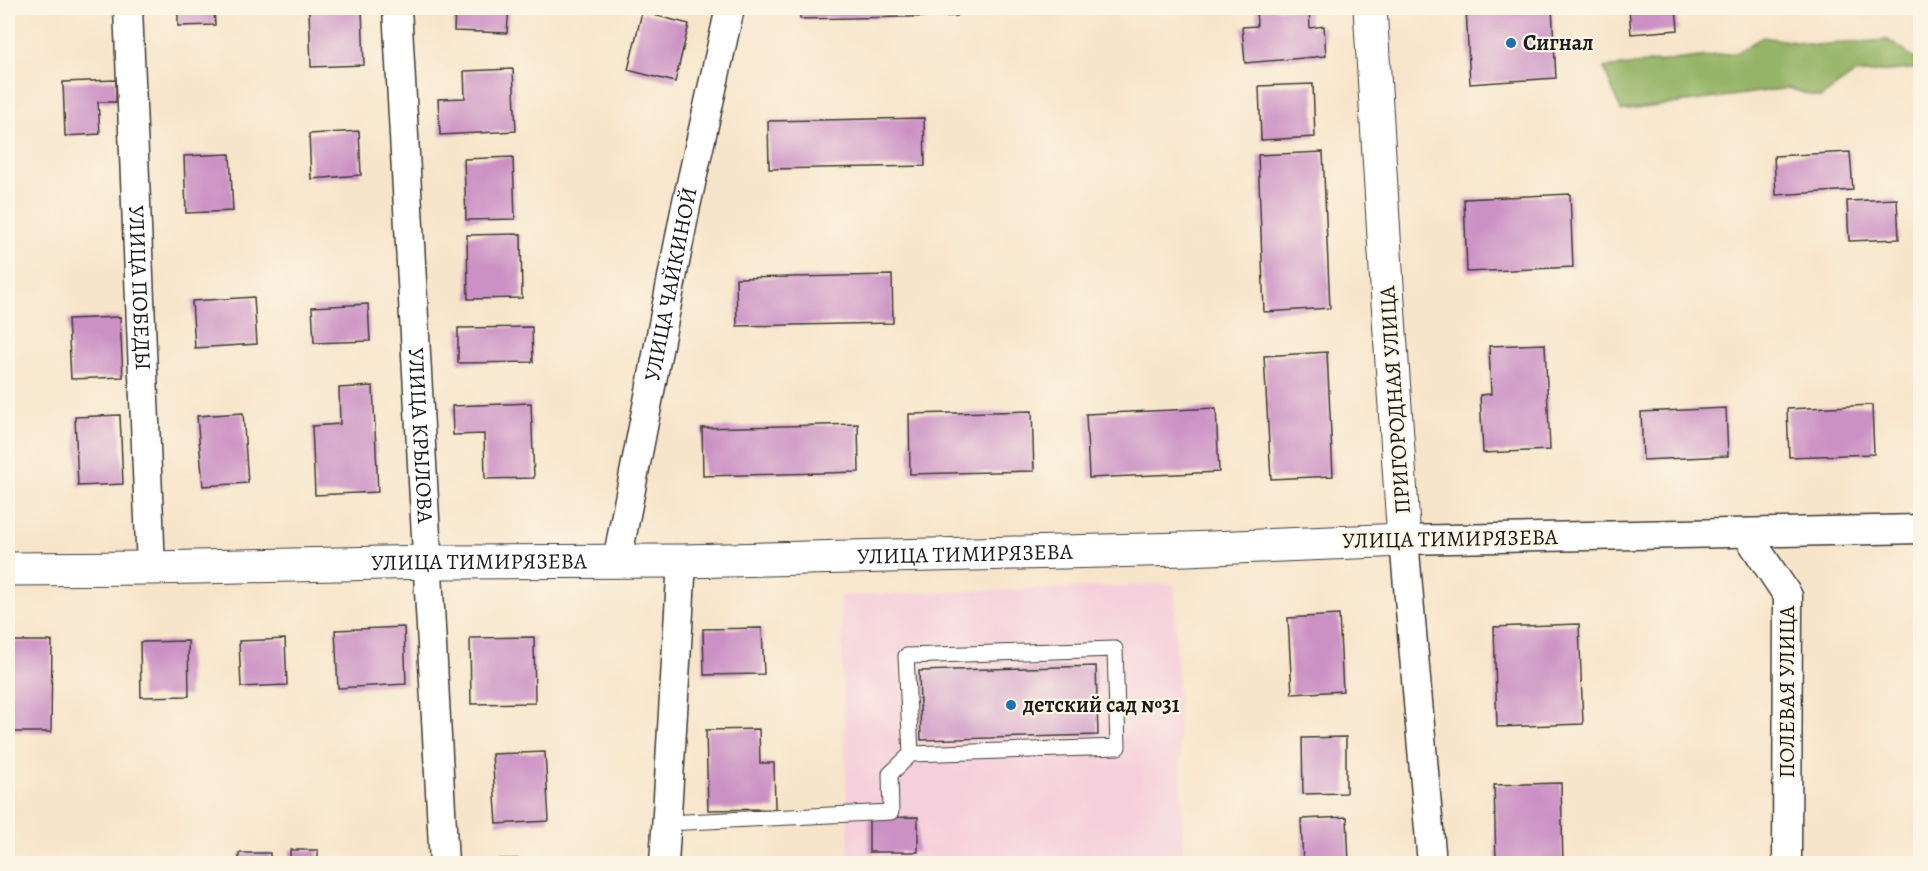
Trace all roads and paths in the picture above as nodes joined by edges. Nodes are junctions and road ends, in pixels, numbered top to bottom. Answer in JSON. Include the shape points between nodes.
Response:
{"nodes":[{"id":1,"x":128,"y":8,"type":"edge"},
{"id":2,"x":397,"y":8,"type":"edge"},
{"id":3,"x":730,"y":8,"type":"edge"},
{"id":4,"x":1370,"y":8,"type":"edge"},
{"id":5,"x":1920,"y":529,"type":"edge"},
{"id":6,"x":1746,"y":533,"type":"junction"},
{"id":7,"x":1404,"y":540,"type":"junction"},
{"id":8,"x":617,"y":561,"type":"junction"},
{"id":9,"x":682,"y":561,"type":"junction"},
{"id":10,"x":429,"y":562,"type":"junction"},
{"id":11,"x":151,"y":568,"type":"junction"},
{"id":12,"x":8,"y":569,"type":"edge"},
{"id":13,"x":911,"y":754,"type":"junction"},
{"id":14,"x":666,"y":823,"type":"junction"},
{"id":15,"x":444,"y":864,"type":"edge"},
{"id":16,"x":664,"y":864,"type":"edge"},
{"id":17,"x":1432,"y":864,"type":"edge"},
{"id":18,"x":1787,"y":864,"type":"edge"}],
"edges":[{"from":1,"to":11,"type":"street","name":"УЛИЦА ПОБЕДЫ"},
{"from":2,"to":10,"type":"street","name":"УЛИЦА КРЫЛОВА"},
{"from":3,"to":8,"type":"street","name":"УЛИЦА ЧАЙКИНОЙ","via":[[686,206]]},
{"from":4,"to":7,"type":"street","name":"ПРИГОРОДНАЯ УЛИЦА"},
{"from":5,"to":6,"type":"street","name":"УЛИЦА ТИМИРЯЗЕВА"},
{"from":6,"to":7,"type":"street","name":"УЛИЦА ТИМИРЯЗЕВА"},
{"from":6,"to":18,"type":"street","name":"ПОЛЕВАЯ УЛИЦА","via":[[1788,596]]},
{"from":7,"to":9,"type":"street","name":"УЛИЦА ТИМИРЯЗЕВА"},
{"from":7,"to":17,"type":"street","name":"ПРИГОРОДНАЯ УЛИЦА"},
{"from":8,"to":9,"type":"street","name":"УЛИЦА ТИМИРЯЗЕВА"},
{"from":8,"to":10,"type":"street","name":"УЛИЦА ТИМИРЯЗЕВА"},
{"from":9,"to":14,"type":"street"},
{"from":10,"to":11,"type":"street","name":"УЛИЦА ТИМИРЯЗЕВА"},
{"from":10,"to":15,"type":"street","name":"УЛИЦА КРЫЛОВА"},
{"from":11,"to":12,"type":"street","name":"УЛИЦА ТИМИРЯЗЕВА"},
{"from":13,"to":13,"type":"lane","via":[[906,656],[1115,649],[1118,747]]},
{"from":13,"to":14,"type":"lane","via":[[890,774],[891,812]]},
{"from":14,"to":16,"type":"street"}]}
